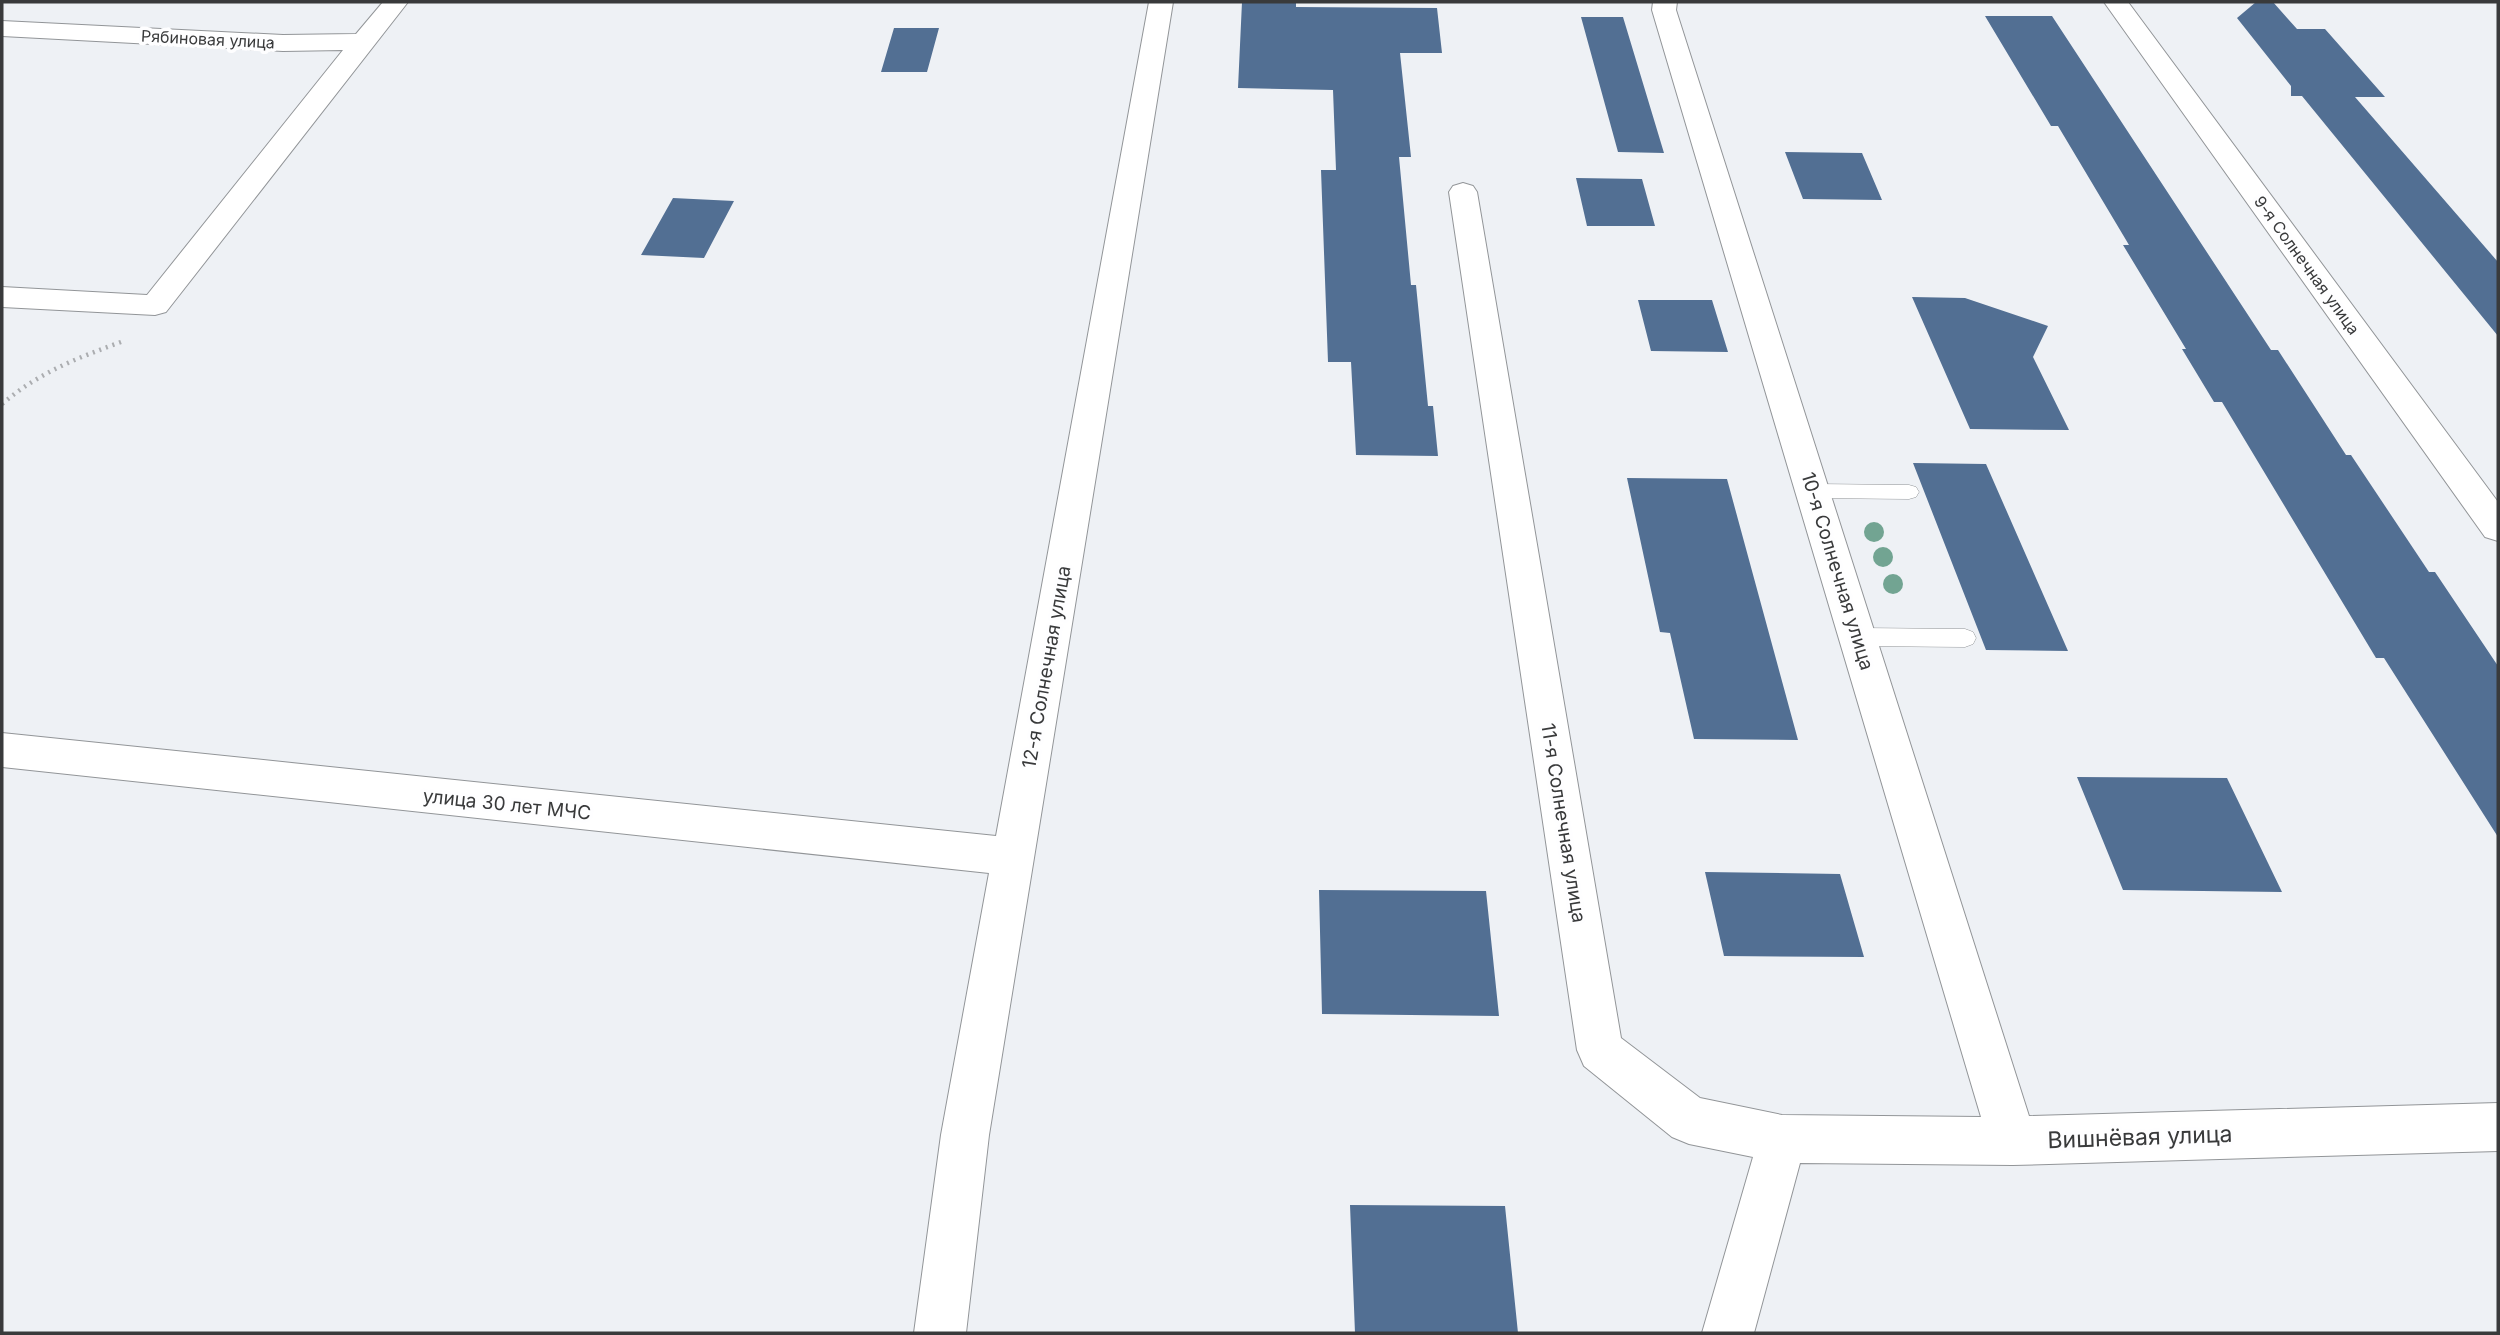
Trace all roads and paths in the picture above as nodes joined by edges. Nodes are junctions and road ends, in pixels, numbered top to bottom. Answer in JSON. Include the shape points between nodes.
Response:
{"nodes":[{"id":1,"x":396,"y":2,"type":"edge"},
{"id":2,"x":1161,"y":2,"type":"edge"},
{"id":3,"x":1665,"y":2,"type":"edge"},
{"id":4,"x":2116,"y":2,"type":"edge"},
{"id":5,"x":2,"y":28,"type":"edge"},
{"id":6,"x":363,"y":42,"type":"junction"},
{"id":7,"x":1463,"y":192,"type":"dead end"},
{"id":8,"x":2,"y":297,"type":"edge"},
{"id":9,"x":155,"y":305,"type":"junction"},
{"id":10,"x":2,"y":404,"type":"edge"},
{"id":11,"x":1813,"y":491,"type":"junction"},
{"id":12,"x":1909,"y":492,"type":"dead end"},
{"id":13,"x":2498,"y":528,"type":"edge"},
{"id":14,"x":1858,"y":637,"type":"junction"},
{"id":15,"x":1965,"y":638,"type":"dead end"},
{"id":16,"x":2,"y":750,"type":"edge"},
{"id":17,"x":1013,"y":857,"type":"junction"},
{"id":18,"x":2498,"y":1127,"type":"edge"},
{"id":19,"x":1782,"y":1139,"type":"junction"},
{"id":20,"x":2013,"y":1141,"type":"junction"},
{"id":21,"x":940,"y":1333,"type":"edge"},
{"id":22,"x":1728,"y":1333,"type":"edge"}],
"edges":[{"from":1,"to":6,"type":"street"},
{"from":2,"to":17,"type":"street","name":"12-я Солнечная улица"},
{"from":3,"to":11,"type":"street","name":"10-я Солнечная улица"},
{"from":4,"to":13,"type":"street","name":"9-я Солнечная улица"},
{"from":5,"to":6,"type":"street","name":"Рябиновая улица","via":[[283,43]]},
{"from":6,"to":9,"type":"street"},
{"from":7,"to":19,"type":"street","name":"11-я Солнечная улица","via":[[1600,1050],[1689,1120]]},
{"from":8,"to":9,"type":"street"},
{"from":9,"to":10,"type":"path","via":[[141,330],[111,348],[66,362],[24,385]]},
{"from":11,"to":12,"type":"lane"},
{"from":11,"to":14,"type":"street","name":"10-я Солнечная улица"},
{"from":14,"to":15,"type":"lane"},
{"from":14,"to":20,"type":"street","name":"10-я Солнечная улица"},
{"from":16,"to":17,"type":"street","name":"улица 30 лет МЧС"},
{"from":17,"to":21,"type":"street","name":"12-я Солнечная улица","via":[[965,1135]]},
{"from":18,"to":20,"type":"street","name":"Вишнёвая улица"},
{"from":19,"to":20,"type":"street","name":"Вишнёвая улица"},
{"from":19,"to":22,"type":"street"}]}
